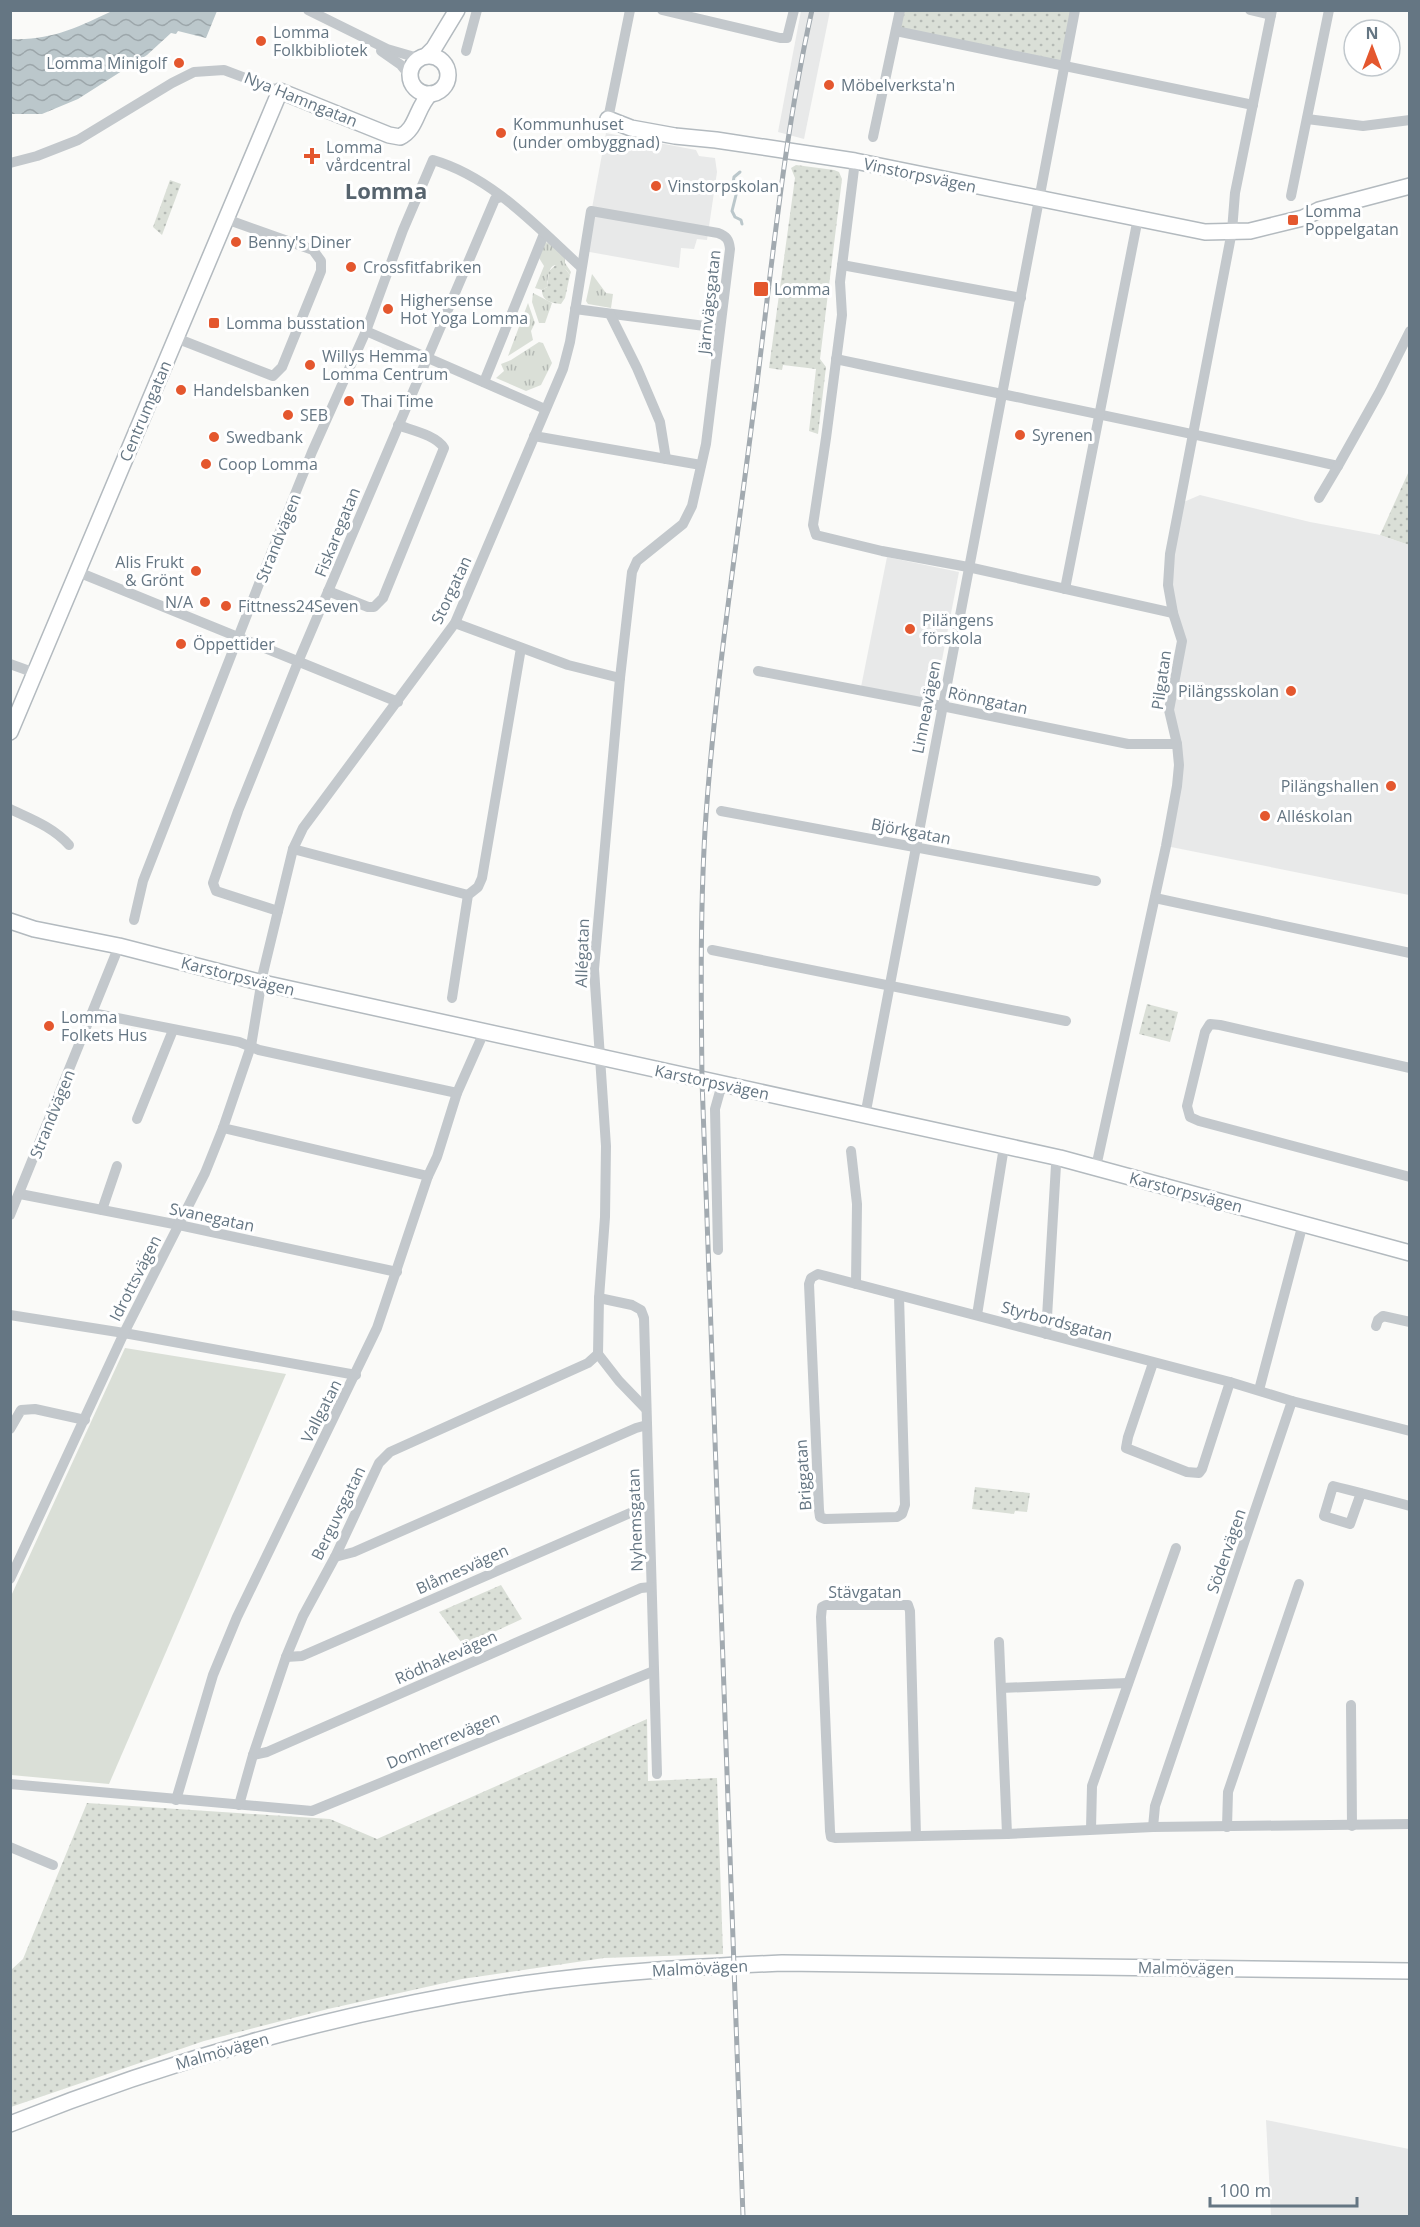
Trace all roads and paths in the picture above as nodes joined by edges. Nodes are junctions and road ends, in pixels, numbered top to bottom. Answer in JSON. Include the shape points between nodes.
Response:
{"nodes":[{"id":1,"x":477,"y":10,"type":"edge"},
{"id":2,"x":630,"y":10,"type":"edge"},
{"id":3,"x":662,"y":10,"type":"edge"},
{"id":4,"x":794,"y":10,"type":"edge"},
{"id":5,"x":900,"y":10,"type":"edge"},
{"id":6,"x":1075,"y":10,"type":"edge"},
{"id":7,"x":1250,"y":10,"type":"edge"},
{"id":8,"x":1329,"y":10,"type":"edge"},
{"id":9,"x":311,"y":11,"type":"edge"},
{"id":10,"x":1272,"y":13,"type":"edge"},
{"id":11,"x":454,"y":16,"type":"edge"},
{"id":12,"x":896,"y":31,"type":"junction"},
{"id":13,"x":358,"y":36,"type":"junction"},
{"id":14,"x":466,"y":51,"type":"dead end"},
{"id":15,"x":422,"y":57,"type":"junction"},
{"id":16,"x":444,"y":61,"type":"junction"},
{"id":17,"x":1064,"y":67,"type":"junction"},
{"id":18,"x":419,"y":86,"type":"junction"},
{"id":19,"x":280,"y":91,"type":"junction"},
{"id":20,"x":1253,"y":105,"type":"junction"},
{"id":21,"x":608,"y":119,"type":"joint"},
{"id":22,"x":1307,"y":119,"type":"junction"},
{"id":23,"x":1410,"y":120,"type":"edge"},
{"id":24,"x":873,"y":137,"type":"dead end"},
{"id":25,"x":855,"y":161,"type":"junction"},
{"id":26,"x":10,"y":162,"type":"edge"},
{"id":27,"x":1410,"y":186,"type":"edge"},
{"id":28,"x":1291,"y":196,"type":"dead end"},
{"id":29,"x":501,"y":197,"type":"junction"},
{"id":30,"x":1039,"y":198,"type":"junction"},
{"id":31,"x":591,"y":211,"type":"joint"},
{"id":32,"x":1138,"y":218,"type":"junction"},
{"id":33,"x":226,"y":219,"type":"junction"},
{"id":34,"x":1232,"y":231,"type":"junction"},
{"id":35,"x":544,"y":234,"type":"junction"},
{"id":36,"x":842,"y":265,"type":"junction"},
{"id":37,"x":581,"y":267,"type":"junction"},
{"id":38,"x":1021,"y":298,"type":"junction"},
{"id":39,"x":575,"y":309,"type":"junction"},
{"id":40,"x":610,"y":314,"type":"junction"},
{"id":41,"x":720,"y":328,"type":"junction"},
{"id":42,"x":366,"y":331,"type":"junction"},
{"id":43,"x":1410,"y":331,"type":"edge"},
{"id":44,"x":176,"y":338,"type":"junction"},
{"id":45,"x":428,"y":358,"type":"junction"},
{"id":46,"x":836,"y":359,"type":"junction"},
{"id":47,"x":484,"y":382,"type":"junction"},
{"id":48,"x":1002,"y":395,"type":"junction"},
{"id":49,"x":545,"y":409,"type":"junction"},
{"id":50,"x":1100,"y":414,"type":"junction"},
{"id":51,"x":398,"y":425,"type":"junction"},
{"id":52,"x":1193,"y":433,"type":"junction"},
{"id":53,"x":534,"y":436,"type":"junction"},
{"id":54,"x":666,"y":459,"type":"junction"},
{"id":55,"x":701,"y":465,"type":"junction"},
{"id":56,"x":1338,"y":466,"type":"junction"},
{"id":57,"x":1319,"y":498,"type":"dead end"},
{"id":58,"x":692,"y":506,"type":"joint"},
{"id":59,"x":968,"y":567,"type":"junction"},
{"id":60,"x":78,"y":572,"type":"junction"},
{"id":61,"x":1065,"y":589,"type":"junction"},
{"id":62,"x":328,"y":591,"type":"junction"},
{"id":63,"x":1173,"y":613,"type":"junction"},
{"id":64,"x":455,"y":623,"type":"junction"},
{"id":65,"x":238,"y":637,"type":"junction"},
{"id":66,"x":521,"y":648,"type":"junction"},
{"id":67,"x":298,"y":662,"type":"junction"},
{"id":68,"x":10,"y":664,"type":"edge"},
{"id":69,"x":758,"y":671,"type":"dead end"},
{"id":70,"x":35,"y":673,"type":"junction"},
{"id":71,"x":620,"y":678,"type":"junction"},
{"id":72,"x":398,"y":702,"type":"junction"},
{"id":73,"x":942,"y":706,"type":"junction"},
{"id":74,"x":10,"y":732,"type":"edge"},
{"id":75,"x":1177,"y":744,"type":"junction"},
{"id":76,"x":10,"y":809,"type":"edge"},
{"id":77,"x":721,"y":811,"type":"dead end"},
{"id":78,"x":69,"y":845,"type":"dead end"},
{"id":79,"x":915,"y":847,"type":"junction"},
{"id":80,"x":293,"y":849,"type":"junction"},
{"id":81,"x":1096,"y":881,"type":"dead end"},
{"id":82,"x":468,"y":895,"type":"junction"},
{"id":83,"x":1155,"y":898,"type":"junction"},
{"id":84,"x":278,"y":911,"type":"junction"},
{"id":85,"x":134,"y":920,"type":"dead end"},
{"id":86,"x":12,"y":921,"type":"edge"},
{"id":87,"x":119,"y":946,"type":"junction"},
{"id":88,"x":712,"y":950,"type":"dead end"},
{"id":89,"x":1410,"y":953,"type":"edge"},
{"id":90,"x":263,"y":983,"type":"junction"},
{"id":91,"x":888,"y":986,"type":"junction"},
{"id":92,"x":452,"y":998,"type":"dead end"},
{"id":93,"x":92,"y":1013,"type":"junction"},
{"id":94,"x":1066,"y":1021,"type":"dead end"},
{"id":95,"x":173,"y":1030,"type":"junction"},
{"id":96,"x":484,"y":1032,"type":"junction"},
{"id":97,"x":252,"y":1046,"type":"junction"},
{"id":98,"x":600,"y":1058,"type":"junction"},
{"id":99,"x":1410,"y":1068,"type":"edge"},
{"id":100,"x":722,"y":1084,"type":"junction"},
{"id":101,"x":457,"y":1093,"type":"junction"},
{"id":102,"x":864,"y":1116,"type":"junction"},
{"id":103,"x":137,"y":1119,"type":"dead end"},
{"id":104,"x":223,"y":1128,"type":"junction"},
{"id":105,"x":851,"y":1151,"type":"dead end"},
{"id":106,"x":1003,"y":1153,"type":"dead end"},
{"id":107,"x":1056,"y":1165,"type":"dead end"},
{"id":108,"x":117,"y":1166,"type":"dead end"},
{"id":109,"x":1096,"y":1167,"type":"junction"},
{"id":110,"x":428,"y":1176,"type":"junction"},
{"id":111,"x":1410,"y":1177,"type":"edge"},
{"id":112,"x":16,"y":1200,"type":"edge"},
{"id":113,"x":102,"y":1210,"type":"junction"},
{"id":114,"x":10,"y":1215,"type":"edge"},
{"id":115,"x":179,"y":1225,"type":"junction"},
{"id":116,"x":1301,"y":1231,"type":"dead end"},
{"id":117,"x":718,"y":1250,"type":"dead end"},
{"id":118,"x":1410,"y":1253,"type":"edge"},
{"id":119,"x":397,"y":1272,"type":"junction"},
{"id":120,"x":814,"y":1275,"type":"joint"},
{"id":121,"x":856,"y":1284,"type":"junction"},
{"id":122,"x":899,"y":1296,"type":"junction"},
{"id":123,"x":599,"y":1298,"type":"junction"},
{"id":124,"x":10,"y":1315,"type":"edge"},
{"id":125,"x":977,"y":1315,"type":"junction"},
{"id":126,"x":1410,"y":1322,"type":"edge"},
{"id":127,"x":1376,"y":1326,"type":"dead end"},
{"id":128,"x":124,"y":1333,"type":"junction"},
{"id":129,"x":1046,"y":1334,"type":"junction"},
{"id":130,"x":598,"y":1354,"type":"junction"},
{"id":131,"x":1153,"y":1363,"type":"junction"},
{"id":132,"x":356,"y":1375,"type":"junction"},
{"id":133,"x":1230,"y":1382,"type":"junction"},
{"id":134,"x":1259,"y":1390,"type":"junction"},
{"id":135,"x":1292,"y":1401,"type":"junction"},
{"id":136,"x":646,"y":1409,"type":"junction"},
{"id":137,"x":85,"y":1420,"type":"junction"},
{"id":138,"x":647,"y":1425,"type":"junction"},
{"id":139,"x":10,"y":1429,"type":"edge"},
{"id":140,"x":1410,"y":1431,"type":"edge"},
{"id":141,"x":1361,"y":1493,"type":"dead end"},
{"id":142,"x":1410,"y":1506,"type":"edge"},
{"id":143,"x":649,"y":1507,"type":"junction"},
{"id":144,"x":1176,"y":1548,"type":"dead end"},
{"id":145,"x":334,"y":1557,"type":"junction"},
{"id":146,"x":10,"y":1579,"type":"edge"},
{"id":147,"x":1299,"y":1584,"type":"dead end"},
{"id":148,"x":651,"y":1587,"type":"junction"},
{"id":149,"x":999,"y":1642,"type":"dead end"},
{"id":150,"x":286,"y":1657,"type":"junction"},
{"id":151,"x":654,"y":1671,"type":"junction"},
{"id":152,"x":1128,"y":1683,"type":"junction"},
{"id":153,"x":1001,"y":1688,"type":"junction"},
{"id":154,"x":1350,"y":1705,"type":"dead end"},
{"id":155,"x":253,"y":1755,"type":"junction"},
{"id":156,"x":657,"y":1774,"type":"dead end"},
{"id":157,"x":10,"y":1784,"type":"edge"},
{"id":158,"x":176,"y":1800,"type":"junction"},
{"id":159,"x":239,"y":1805,"type":"junction"},
{"id":160,"x":1410,"y":1824,"type":"edge"},
{"id":161,"x":1352,"y":1826,"type":"junction"},
{"id":162,"x":1153,"y":1827,"type":"junction"},
{"id":163,"x":1227,"y":1827,"type":"junction"},
{"id":164,"x":1091,"y":1829,"type":"junction"},
{"id":165,"x":1007,"y":1834,"type":"junction"},
{"id":166,"x":916,"y":1836,"type":"junction"},
{"id":167,"x":10,"y":1847,"type":"edge"},
{"id":168,"x":52,"y":1865,"type":"dead end"},
{"id":169,"x":1410,"y":1971,"type":"edge"},
{"id":170,"x":10,"y":2124,"type":"edge"}],
"edges":[{"from":1,"to":14,"type":"street"},
{"from":2,"to":21,"type":"street"},
{"from":3,"to":4,"type":"street","via":[[780,38],[787,38]]},
{"from":5,"to":12,"type":"street"},
{"from":6,"to":17,"type":"street","name":"Linneavägen"},
{"from":7,"to":10,"type":"street"},
{"from":8,"to":22,"type":"street"},
{"from":9,"to":13,"type":"street"},
{"from":10,"to":20,"type":"street","name":"Pilgatan"},
{"from":11,"to":15,"type":"street","via":[[434,48]]},
{"from":11,"to":16,"type":"street"},
{"from":12,"to":17,"type":"street"},
{"from":12,"to":24,"type":"street"},
{"from":13,"to":15,"type":"street","via":[[387,49]]},
{"from":13,"to":18,"type":"street","via":[[400,65]]},
{"from":15,"to":16,"type":"street"},
{"from":15,"to":18,"type":"street","via":[[413,66]]},
{"from":16,"to":18,"type":"street","via":[[449,70],[446,84],[436,93]]},
{"from":17,"to":20,"type":"street"},
{"from":17,"to":30,"type":"street","name":"Linneavägen"},
{"from":18,"to":19,"type":"street","name":"Nya Hamngatan","via":[[422,102],[411,130],[400,137]]},
{"from":19,"to":26,"type":"street","name":"Nya Hamngatan","via":[[224,70],[194,72],[78,140]]},
{"from":19,"to":33,"type":"street","name":"Centrumgatan"},
{"from":20,"to":34,"type":"street","name":"Pilgatan","via":[[1235,193]]},
{"from":21,"to":25,"type":"street","name":"Vinstorpsvägen","via":[[631,128],[675,136]]},
{"from":22,"to":23,"type":"street","via":[[1363,126]]},
{"from":22,"to":28,"type":"street"},
{"from":25,"to":30,"type":"street","name":"Vinstorpsvägen"},
{"from":25,"to":36,"type":"street"},
{"from":27,"to":34,"type":"street","name":"Vinstorpsvägen"},
{"from":29,"to":35,"type":"street"},
{"from":29,"to":42,"type":"street","name":"Strandvägen","via":[[433,160]]},
{"from":29,"to":45,"type":"street","name":"Fiskaregatan","via":[[495,199]]},
{"from":30,"to":32,"type":"street","name":"Vinstorpsvägen"},
{"from":30,"to":38,"type":"street","name":"Linneavägen"},
{"from":31,"to":37,"type":"street","name":"Storgatan"},
{"from":31,"to":41,"type":"street","name":"Järnvägsgatan","via":[[725,236],[730,249]]},
{"from":32,"to":34,"type":"street","name":"Vinstorpsvägen","via":[[1205,232]]},
{"from":32,"to":50,"type":"street"},
{"from":33,"to":44,"type":"street","name":"Centrumgatan"},
{"from":33,"to":44,"type":"street","via":[[313,250],[321,261],[321,271],[282,367],[273,376]]},
{"from":34,"to":52,"type":"street","name":"Pilgatan"},
{"from":35,"to":37,"type":"street"},
{"from":35,"to":47,"type":"street"},
{"from":36,"to":38,"type":"street"},
{"from":36,"to":46,"type":"street","via":[[842,315]]},
{"from":37,"to":39,"type":"street","name":"Storgatan"},
{"from":38,"to":48,"type":"street","name":"Linneavägen"},
{"from":39,"to":40,"type":"street"},
{"from":39,"to":49,"type":"street","name":"Storgatan","via":[[563,369]]},
{"from":40,"to":41,"type":"street"},
{"from":40,"to":54,"type":"street","via":[[660,422]]},
{"from":41,"to":55,"type":"street","name":"Järnvägsgatan"},
{"from":42,"to":45,"type":"street"},
{"from":42,"to":65,"type":"street","name":"Strandvägen","via":[[312,452]]},
{"from":43,"to":56,"type":"street"},
{"from":44,"to":60,"type":"street","name":"Centrumgatan"},
{"from":45,"to":47,"type":"street"},
{"from":45,"to":51,"type":"street","name":"Fiskaregatan"},
{"from":46,"to":48,"type":"street"},
{"from":46,"to":59,"type":"street","via":[[813,525],[816,535]]},
{"from":47,"to":49,"type":"street"},
{"from":48,"to":50,"type":"street"},
{"from":48,"to":59,"type":"street","name":"Linneavägen"},
{"from":49,"to":53,"type":"street","name":"Storgatan"},
{"from":50,"to":52,"type":"street"},
{"from":50,"to":61,"type":"street"},
{"from":51,"to":62,"type":"street","name":"Fiskaregatan"},
{"from":51,"to":62,"type":"street","via":[[432,438],[444,448],[383,598],[369,607]]},
{"from":52,"to":56,"type":"street"},
{"from":52,"to":63,"type":"street","name":"Pilgatan","via":[[1169,570]]},
{"from":53,"to":54,"type":"street"},
{"from":53,"to":64,"type":"street","name":"Storgatan"},
{"from":54,"to":55,"type":"street"},
{"from":55,"to":58,"type":"street","name":"Järnvägsgatan"},
{"from":56,"to":57,"type":"street"},
{"from":58,"to":71,"type":"street","name":"Allégatan","via":[[683,524],[637,561],[632,572]]},
{"from":59,"to":61,"type":"street"},
{"from":59,"to":73,"type":"street","name":"Linneavägen"},
{"from":60,"to":65,"type":"street"},
{"from":60,"to":70,"type":"street","name":"Centrumgatan"},
{"from":61,"to":63,"type":"street"},
{"from":62,"to":67,"type":"street","name":"Fiskaregatan"},
{"from":63,"to":75,"type":"street","name":"Pilgatan","via":[[1182,641],[1169,710]]},
{"from":64,"to":66,"type":"street"},
{"from":64,"to":72,"type":"street","name":"Storgatan"},
{"from":65,"to":67,"type":"street"},
{"from":65,"to":85,"type":"street","name":"Strandvägen","via":[[143,881]]},
{"from":66,"to":71,"type":"street"},
{"from":66,"to":82,"type":"street","via":[[482,878]]},
{"from":67,"to":72,"type":"street"},
{"from":67,"to":84,"type":"street","name":"Fiskaregatan","via":[[213,883],[216,891]]},
{"from":68,"to":70,"type":"street"},
{"from":69,"to":73,"type":"street","name":"Rönngatan"},
{"from":70,"to":74,"type":"street","name":"Centrumgatan"},
{"from":71,"to":98,"type":"street","name":"Allégatan","via":[[594,969]]},
{"from":72,"to":80,"type":"street","name":"Storgatan","via":[[303,828]]},
{"from":73,"to":75,"type":"street","name":"Rönngatan","via":[[1128,744]]},
{"from":73,"to":79,"type":"street","name":"Linneavägen"},
{"from":75,"to":83,"type":"street","name":"Pilgatan","via":[[1177,786]]},
{"from":76,"to":78,"type":"street","via":[[48,827]]},
{"from":77,"to":79,"type":"street","name":"Björkgatan"},
{"from":79,"to":81,"type":"street","name":"Björkgatan"},
{"from":79,"to":91,"type":"street","name":"Linneavägen"},
{"from":80,"to":82,"type":"street"},
{"from":80,"to":84,"type":"street","name":"Storgatan"},
{"from":82,"to":92,"type":"street"},
{"from":83,"to":89,"type":"street"},
{"from":83,"to":109,"type":"street","name":"Pilgatan"},
{"from":84,"to":90,"type":"street","name":"Storgatan"},
{"from":86,"to":87,"type":"street","name":"Karstorpsvägen"},
{"from":87,"to":90,"type":"street","name":"Karstorpsvägen"},
{"from":87,"to":93,"type":"street","name":"Strandvägen"},
{"from":88,"to":91,"type":"street"},
{"from":90,"to":96,"type":"street","name":"Karstorpsvägen"},
{"from":90,"to":97,"type":"street","name":"Idrottsvägen"},
{"from":91,"to":94,"type":"street"},
{"from":91,"to":102,"type":"street","name":"Linneavägen"},
{"from":93,"to":95,"type":"street"},
{"from":93,"to":112,"type":"street","name":"Strandvägen"},
{"from":95,"to":97,"type":"street"},
{"from":95,"to":103,"type":"street"},
{"from":96,"to":98,"type":"street","name":"Karstorpsvägen"},
{"from":96,"to":101,"type":"street","name":"Vallgatan"},
{"from":97,"to":101,"type":"street"},
{"from":97,"to":104,"type":"street","name":"Idrottsvägen"},
{"from":98,"to":100,"type":"street","name":"Karstorpsvägen"},
{"from":98,"to":123,"type":"street","name":"Allégatan","via":[[606,1146]]},
{"from":99,"to":111,"type":"street","via":[[1210,1024],[1186,1106],[1190,1118],[1199,1121]]},
{"from":100,"to":102,"type":"street","name":"Karstorpsvägen"},
{"from":100,"to":117,"type":"street","via":[[715,1109]]},
{"from":101,"to":110,"type":"street","name":"Vallgatan"},
{"from":102,"to":109,"type":"street","name":"Karstorpsvägen"},
{"from":104,"to":110,"type":"street"},
{"from":104,"to":115,"type":"street","name":"Idrottsvägen"},
{"from":105,"to":121,"type":"street","via":[[857,1211]]},
{"from":106,"to":125,"type":"street"},
{"from":107,"to":129,"type":"street"},
{"from":108,"to":113,"type":"street"},
{"from":109,"to":118,"type":"street","name":"Karstorpsvägen"},
{"from":110,"to":119,"type":"street","name":"Vallgatan"},
{"from":112,"to":113,"type":"street","name":"Svanegatan"},
{"from":112,"to":114,"type":"street","name":"Strandvägen"},
{"from":113,"to":115,"type":"street","name":"Svanegatan"},
{"from":115,"to":119,"type":"street","name":"Svanegatan"},
{"from":115,"to":128,"type":"street","name":"Idrottsvägen"},
{"from":116,"to":134,"type":"street"},
{"from":119,"to":132,"type":"street","name":"Vallgatan"},
{"from":120,"to":121,"type":"street","name":"Styrbordsgatan"},
{"from":120,"to":122,"type":"street","name":"Briggatan","via":[[809,1284],[819,1510],[825,1519],[897,1516],[905,1505]]},
{"from":121,"to":122,"type":"street","name":"Styrbordsgatan"},
{"from":122,"to":125,"type":"street","name":"Styrbordsgatan"},
{"from":123,"to":130,"type":"street","name":"Allégatan"},
{"from":123,"to":136,"type":"street","name":"Nyhemsgatan","via":[[641,1310]]},
{"from":124,"to":128,"type":"street"},
{"from":125,"to":129,"type":"street","name":"Styrbordsgatan"},
{"from":126,"to":127,"type":"street","via":[[1383,1316]]},
{"from":128,"to":132,"type":"street"},
{"from":128,"to":137,"type":"street","name":"Idrottsvägen"},
{"from":129,"to":131,"type":"street","name":"Styrbordsgatan"},
{"from":130,"to":136,"type":"street"},
{"from":130,"to":145,"type":"street","name":"Berguvsgatan","via":[[588,1363],[390,1452],[379,1463]]},
{"from":131,"to":133,"type":"street","name":"Styrbordsgatan"},
{"from":131,"to":133,"type":"street","via":[[1126,1448],[1187,1472],[1199,1473],[1202,1469]]},
{"from":132,"to":158,"type":"street","name":"Vallgatan","via":[[237,1617],[213,1675]]},
{"from":133,"to":134,"type":"street","name":"Styrbordsgatan"},
{"from":134,"to":135,"type":"street","name":"Styrbordsgatan"},
{"from":135,"to":140,"type":"street"},
{"from":135,"to":162,"type":"street","name":"Södervägen","via":[[1155,1806]]},
{"from":136,"to":138,"type":"street","name":"Nyhemsgatan"},
{"from":137,"to":139,"type":"street","via":[[21,1410]]},
{"from":137,"to":146,"type":"street","name":"Idrottsvägen"},
{"from":138,"to":143,"type":"street","name":"Nyhemsgatan"},
{"from":138,"to":145,"type":"street","via":[[354,1552]]},
{"from":141,"to":142,"type":"street"},
{"from":143,"to":148,"type":"street","name":"Nyhemsgatan"},
{"from":143,"to":150,"type":"street","name":"Blåmesvägen","via":[[636,1509],[302,1656]]},
{"from":144,"to":152,"type":"street"},
{"from":145,"to":150,"type":"street","name":"Berguvsgatan"},
{"from":147,"to":163,"type":"street","via":[[1228,1792]]},
{"from":148,"to":151,"type":"street","name":"Nyhemsgatan"},
{"from":148,"to":155,"type":"street","name":"Rödhakevägen"},
{"from":149,"to":153,"type":"street"},
{"from":150,"to":155,"type":"street","name":"Berguvsgatan"},
{"from":151,"to":156,"type":"street","name":"Nyhemsgatan"},
{"from":151,"to":159,"type":"street","name":"Domherrevägen","via":[[312,1811]]},
{"from":152,"to":153,"type":"street"},
{"from":152,"to":164,"type":"street","via":[[1092,1786]]},
{"from":153,"to":165,"type":"street"},
{"from":154,"to":161,"type":"street"},
{"from":155,"to":159,"type":"street","name":"Berguvsgatan"},
{"from":157,"to":158,"type":"street","name":"Domherrevägen"},
{"from":158,"to":159,"type":"street","name":"Domherrevägen"},
{"from":160,"to":161,"type":"street"},
{"from":161,"to":163,"type":"street"},
{"from":162,"to":163,"type":"street"},
{"from":162,"to":164,"type":"street"},
{"from":164,"to":165,"type":"street"},
{"from":165,"to":166,"type":"street"},
{"from":166,"to":166,"type":"street","name":"Stävgatan","via":[[831,1837],[822,1607],[826,1605],[908,1605]]},
{"from":167,"to":168,"type":"street"},
{"from":169,"to":170,"type":"street","name":"Malmövägen","via":[[782,1963],[606,1974],[522,1984],[355,2016],[225,2049]]}]}
